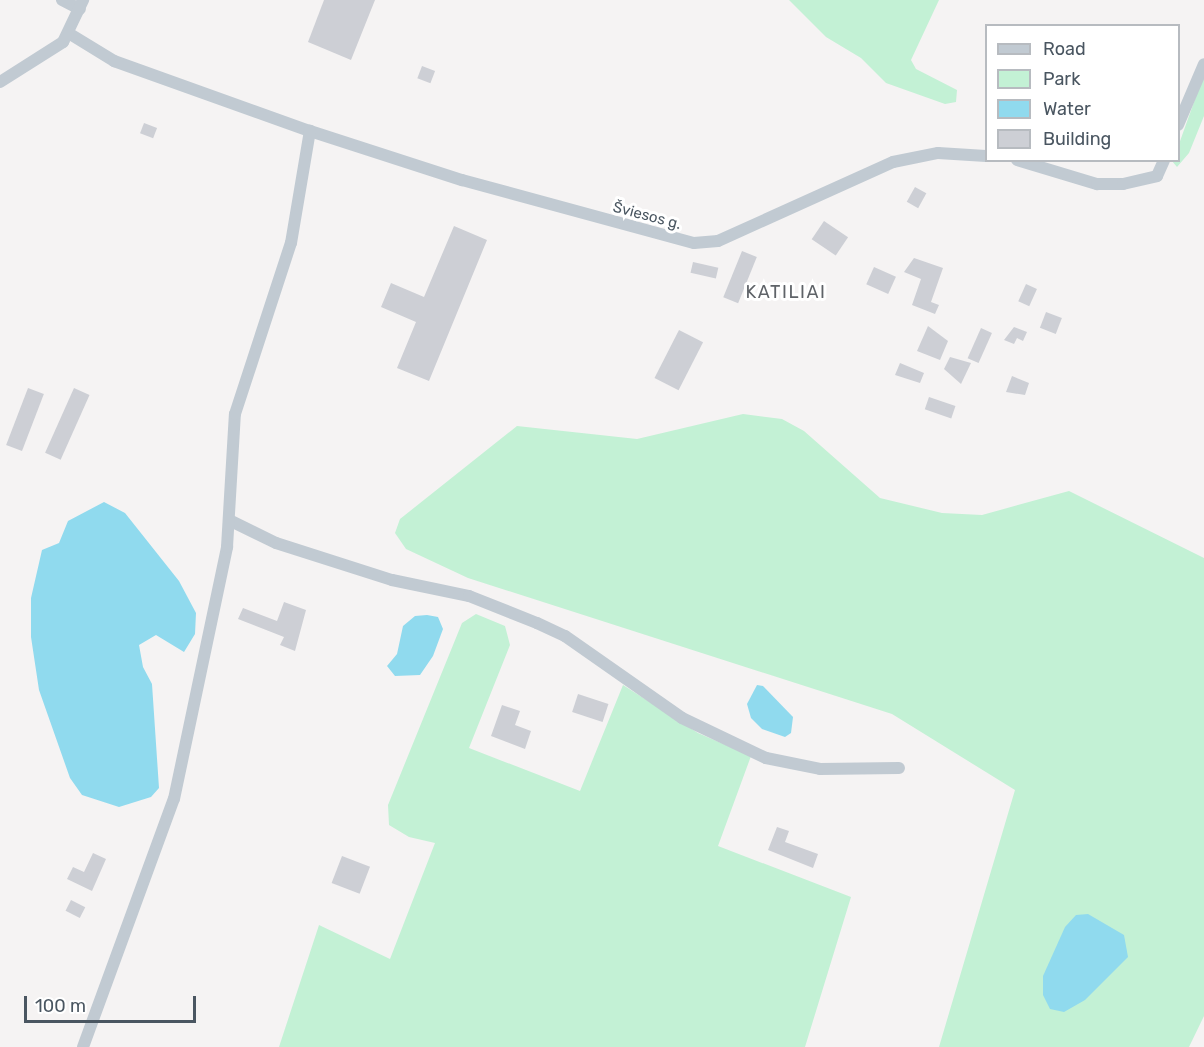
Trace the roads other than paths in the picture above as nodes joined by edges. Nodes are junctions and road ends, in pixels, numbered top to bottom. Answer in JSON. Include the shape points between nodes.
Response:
{"nodes":[{"id":1,"x":62,"y":0,"type":"edge"},
{"id":2,"x":81,"y":5,"type":"edge"},
{"id":3,"x":70,"y":34,"type":"junction"},
{"id":4,"x":1204,"y":64,"type":"edge"},
{"id":5,"x":0,"y":82,"type":"edge"},
{"id":6,"x":1180,"y":123,"type":"edge"},
{"id":7,"x":310,"y":131,"type":"junction"},
{"id":8,"x":985,"y":156,"type":"edge"},
{"id":9,"x":1024,"y":162,"type":"edge"},
{"id":10,"x":1163,"y":162,"type":"edge"},
{"id":11,"x":229,"y":520,"type":"junction"},
{"id":12,"x":899,"y":768,"type":"dead end"},
{"id":13,"x":83,"y":1047,"type":"edge"}],
"edges":[{"from":1,"to":2,"type":"street"},
{"from":2,"to":3,"type":"street"},
{"from":3,"to":5,"type":"street","via":[[51,53]]},
{"from":3,"to":7,"type":"street","name":"Šviesos g.","via":[[114,61]]},
{"from":4,"to":6,"type":"street"},
{"from":7,"to":8,"type":"street","name":"Šviesos g.","via":[[462,180],[693,243],[718,241],[893,162],[938,153]]},
{"from":7,"to":11,"type":"street","via":[[291,243],[235,414]]},
{"from":9,"to":10,"type":"street","via":[[1097,184],[1123,184],[1157,176]]},
{"from":11,"to":12,"type":"street","via":[[276,543],[392,580],[470,596],[537,623],[565,636],[682,718],[766,758],[820,769],[866,772]]},
{"from":11,"to":13,"type":"street","via":[[224,569],[174,799]]}]}
